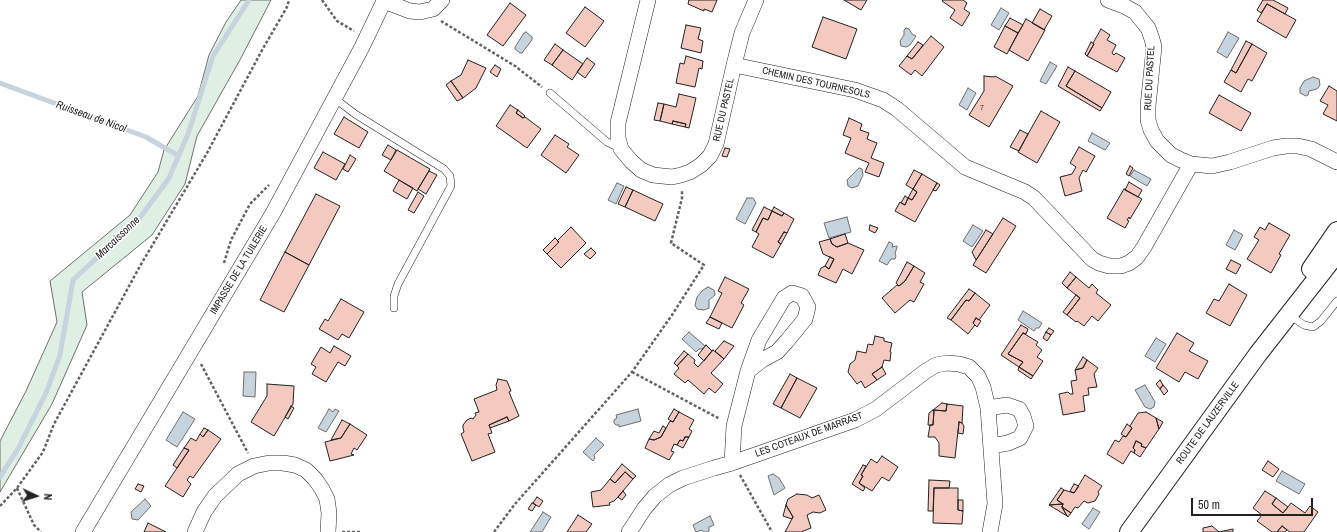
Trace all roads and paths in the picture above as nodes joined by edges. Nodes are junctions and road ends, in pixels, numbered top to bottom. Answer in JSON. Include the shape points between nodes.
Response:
{"nodes":[{"id":1,"x":289,"y":0,"type":"edge"},
{"id":2,"x":322,"y":0,"type":"edge"},
{"id":3,"x":648,"y":0,"type":"edge"},
{"id":4,"x":756,"y":0,"type":"edge"},
{"id":5,"x":1108,"y":0,"type":"edge"},
{"id":6,"x":437,"y":5,"type":"edge"},
{"id":7,"x":366,"y":38,"type":"junction"},
{"id":8,"x":734,"y":65,"type":"junction"},
{"id":9,"x":550,"y":93,"type":"joint"},
{"id":10,"x":334,"y":98,"type":"junction"},
{"id":11,"x":621,"y":149,"type":"junction"},
{"id":12,"x":1330,"y":159,"type":"edge"},
{"id":13,"x":1191,"y":164,"type":"junction"},
{"id":14,"x":1337,"y":172,"type":"edge"},
{"id":15,"x":681,"y":175,"type":"junction"},
{"id":16,"x":1337,"y":231,"type":"edge"},
{"id":17,"x":1337,"y":253,"type":"edge"},
{"id":18,"x":1337,"y":301,"type":"edge"},
{"id":19,"x":394,"y":308,"type":"dead end"},
{"id":20,"x":1288,"y":314,"type":"junction"},
{"id":21,"x":192,"y":348,"type":"junction"},
{"id":22,"x":748,"y":371,"type":"junction"},
{"id":23,"x":632,"y":372,"type":"junction"},
{"id":24,"x":988,"y":408,"type":"junction"},
{"id":25,"x":734,"y":426,"type":"junction"},
{"id":26,"x":991,"y":446,"type":"junction"},
{"id":27,"x":732,"y":463,"type":"junction"},
{"id":28,"x":254,"y":466,"type":"junction"},
{"id":29,"x":17,"y":488,"type":"junction"},
{"id":30,"x":0,"y":506,"type":"edge"},
{"id":31,"x":41,"y":532,"type":"edge"},
{"id":32,"x":83,"y":532,"type":"edge"},
{"id":33,"x":195,"y":532,"type":"edge"},
{"id":34,"x":328,"y":532,"type":"edge"},
{"id":35,"x":494,"y":532,"type":"edge"},
{"id":36,"x":629,"y":532,"type":"edge"},
{"id":37,"x":772,"y":532,"type":"edge"},
{"id":38,"x":990,"y":532,"type":"edge"},
{"id":39,"x":1129,"y":532,"type":"edge"}],
"edges":[{"from":1,"to":29,"type":"path","via":[[207,153],[132,280],[54,424],[43,452]]},
{"from":2,"to":7,"type":"path","via":[[337,21]]},
{"from":3,"to":11,"type":"street","via":[[618,123]]},
{"from":4,"to":8,"type":"street","name":"RUE DU PASTEL","via":[[742,33]]},
{"from":5,"to":13,"type":"street","name":"RUE DU PASTEL","via":[[1135,12],[1148,28],[1154,46],[1148,106],[1151,130],[1163,148]]},
{"from":6,"to":7,"type":"street","name":"IMPASSE DE LA TUILERIE","via":[[420,12],[384,1]]},
{"from":6,"to":9,"type":"path","via":[[439,19],[515,66]]},
{"from":7,"to":10,"type":"street","name":"IMPASSE DE LA TUILERIE"},
{"from":8,"to":13,"type":"street","name":"CHEMIN DES TOURNESOLS","via":[[855,90],[883,100],[965,167],[1034,198],[1092,259],[1109,266],[1120,266],[1137,257]]},
{"from":8,"to":15,"type":"street","name":"RUE DU PASTEL","via":[[716,144],[710,156],[701,165]]},
{"from":9,"to":11,"type":"lane","via":[[607,142]]},
{"from":10,"to":19,"type":"lane","via":[[355,114],[444,169],[450,176],[451,186],[398,284]]},
{"from":10,"to":21,"type":"street","name":"IMPASSE DE LA TUILERIE","via":[[273,212]]},
{"from":11,"to":15,"type":"street","name":"RUE DU PASTEL","via":[[641,170],[662,176]]},
{"from":12,"to":13,"type":"street","name":"RUE DU PASTEL","via":[[1311,149],[1286,146],[1212,166]]},
{"from":12,"to":14,"type":"street","name":"RUE DU PASTEL"},
{"from":15,"to":23,"type":"path","via":[[682,198],[671,243],[704,265]]},
{"from":16,"to":20,"type":"street","name":"ROUTE DE LAUZERVILLE","via":[[1314,265]]},
{"from":17,"to":20,"type":"street","name":"ROUTE DE LAUZERVILLE"},
{"from":18,"to":20,"type":"lane","via":[[1313,328]]},
{"from":20,"to":39,"type":"street","name":"ROUTE DE LAUZERVILLE"},
{"from":21,"to":28,"type":"path"},
{"from":21,"to":32,"type":"street","name":"IMPASSE DE LA TUILERIE"},
{"from":22,"to":22,"type":"street","via":[[776,352],[805,319],[808,307],[802,296],[792,293],[784,298],[759,340]]},
{"from":22,"to":25,"type":"street"},
{"from":23,"to":25,"type":"path"},
{"from":23,"to":35,"type":"path","via":[[515,504]]},
{"from":24,"to":26,"type":"street","name":"LES COTEAUX DE MARRAST"},
{"from":24,"to":26,"type":"street","via":[[1007,405],[1020,409],[1026,426],[1020,438]]},
{"from":24,"to":27,"type":"street","name":"LES COTEAUX DE MARRAST","via":[[978,376],[969,367],[947,363],[936,365],[876,409],[856,420]]},
{"from":25,"to":27,"type":"street"},
{"from":26,"to":38,"type":"street","name":"LES COTEAUX DE MARRAST","via":[[995,504]]},
{"from":27,"to":36,"type":"street","name":"LES COTEAUX DE MARRAST","via":[[669,485],[655,496]]},
{"from":27,"to":37,"type":"path"},
{"from":28,"to":33,"type":"street","via":[[238,474],[214,496]]},
{"from":28,"to":34,"type":"street","via":[[283,463],[306,470],[315,479],[327,499]]},
{"from":29,"to":30,"type":"path"},
{"from":29,"to":31,"type":"path","via":[[34,525]]}]}
